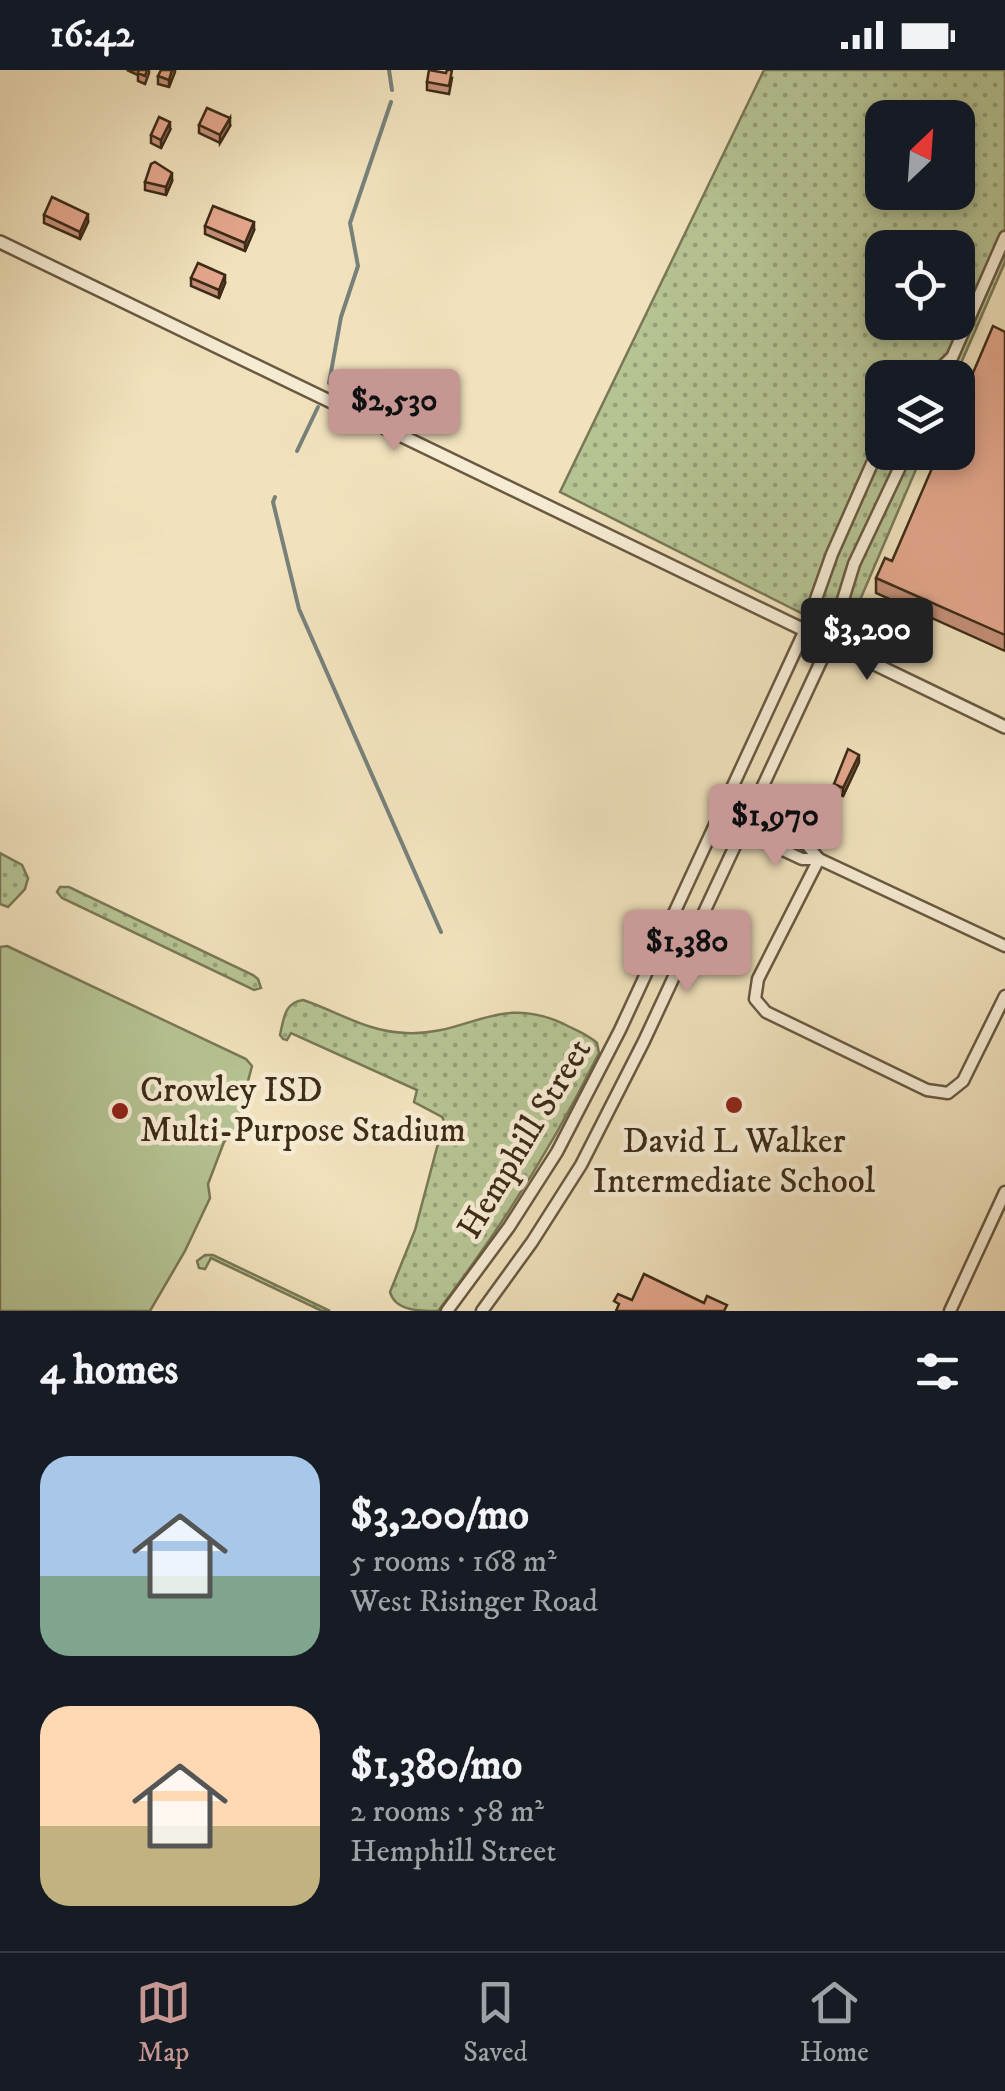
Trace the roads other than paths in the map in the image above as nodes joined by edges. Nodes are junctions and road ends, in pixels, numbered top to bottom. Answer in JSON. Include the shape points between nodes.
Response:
{"nodes":[{"id":1,"x":1005,"y":237,"type":"edge"},
{"id":2,"x":0,"y":242,"type":"edge"},
{"id":3,"x":954,"y":355,"type":"junction"},
{"id":4,"x":949,"y":360,"type":"edge"},
{"id":5,"x":952,"y":360,"type":"edge"},
{"id":6,"x":869,"y":470,"type":"edge"},
{"id":7,"x":898,"y":470,"type":"edge"},
{"id":8,"x":805,"y":630,"type":"junction"},
{"id":9,"x":830,"y":642,"type":"junction"},
{"id":10,"x":1005,"y":726,"type":"edge"},
{"id":11,"x":748,"y":817,"type":"junction"},
{"id":12,"x":742,"y":831,"type":"junction"},
{"id":13,"x":819,"y":859,"type":"junction"},
{"id":14,"x":1005,"y":946,"type":"edge"},
{"id":15,"x":1005,"y":996,"type":"edge"},
{"id":16,"x":1005,"y":1192,"type":"edge"},
{"id":17,"x":448,"y":1311,"type":"edge"},
{"id":18,"x":482,"y":1311,"type":"edge"},
{"id":19,"x":950,"y":1311,"type":"edge"}],
"edges":[{"from":1,"to":3,"type":"street"},
{"from":2,"to":8,"type":"street"},
{"from":3,"to":4,"type":"street"},
{"from":3,"to":5,"type":"street"},
{"from":6,"to":8,"type":"street","name":"Hemphill Street"},
{"from":7,"to":9,"type":"street","name":"Hemphill Street","via":[[854,564]]},
{"from":8,"to":9,"type":"street"},
{"from":8,"to":17,"type":"street","name":"Hemphill Street","via":[[557,1152]]},
{"from":9,"to":10,"type":"street"},
{"from":9,"to":11,"type":"street","name":"Hemphill Street"},
{"from":11,"to":12,"type":"street","name":"Hemphill Street"},
{"from":11,"to":13,"type":"street"},
{"from":12,"to":13,"type":"street","via":[[802,859]]},
{"from":12,"to":18,"type":"street","name":"Hemphill Street","via":[[581,1166]]},
{"from":13,"to":14,"type":"street"},
{"from":13,"to":15,"type":"street","via":[[758,979],[755,999],[766,1012],[928,1090],[948,1093],[963,1081]]},
{"from":16,"to":19,"type":"street"}]}
